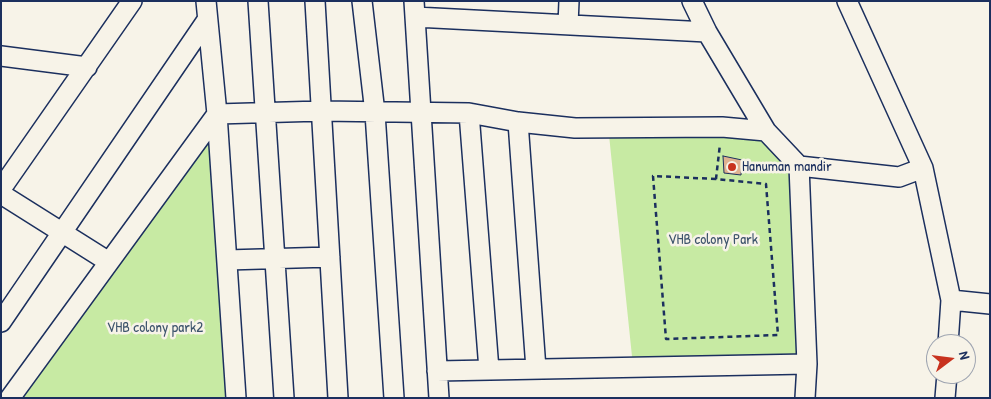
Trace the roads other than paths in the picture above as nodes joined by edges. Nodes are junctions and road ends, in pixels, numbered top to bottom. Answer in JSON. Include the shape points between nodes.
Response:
{"nodes":[{"id":1,"x":132,"y":1,"type":"edge"},
{"id":2,"x":258,"y":1,"type":"edge"},
{"id":3,"x":315,"y":1,"type":"edge"},
{"id":4,"x":362,"y":1,"type":"edge"},
{"id":5,"x":569,"y":1,"type":"edge"},
{"id":6,"x":692,"y":1,"type":"edge"},
{"id":7,"x":846,"y":1,"type":"edge"},
{"id":8,"x":414,"y":9,"type":"edge"},
{"id":9,"x":206,"y":10,"type":"edge"},
{"id":10,"x":568,"y":25,"type":"junction"},
{"id":11,"x":707,"y":32,"type":"junction"},
{"id":12,"x":1,"y":56,"type":"edge"},
{"id":13,"x":87,"y":67,"type":"junction"},
{"id":14,"x":265,"y":112,"type":"junction"},
{"id":15,"x":322,"y":112,"type":"junction"},
{"id":16,"x":375,"y":113,"type":"junction"},
{"id":17,"x":469,"y":113,"type":"junction"},
{"id":18,"x":217,"y":114,"type":"junction"},
{"id":19,"x":421,"y":114,"type":"junction"},
{"id":20,"x":518,"y":122,"type":"junction"},
{"id":21,"x":766,"y":131,"type":"junction"},
{"id":22,"x":799,"y":166,"type":"junction"},
{"id":23,"x":923,"y":168,"type":"junction"},
{"id":24,"x":1,"y":189,"type":"edge"},
{"id":25,"x":1,"y":194,"type":"edge"},
{"id":26,"x":63,"y":232,"type":"junction"},
{"id":27,"x":330,"y":257,"type":"junction"},
{"id":28,"x":275,"y":259,"type":"junction"},
{"id":29,"x":227,"y":260,"type":"junction"},
{"id":30,"x":109,"y":262,"type":"junction"},
{"id":31,"x":951,"y":300,"type":"junction"},
{"id":32,"x":990,"y":304,"type":"edge"},
{"id":33,"x":1,"y":322,"type":"edge"},
{"id":34,"x":949,"y":334,"type":"edge"},
{"id":35,"x":807,"y":364,"type":"junction"},
{"id":36,"x":536,"y":369,"type":"junction"},
{"id":37,"x":488,"y":370,"type":"junction"},
{"id":38,"x":437,"y":371,"type":"junction"},
{"id":39,"x":947,"y":384,"type":"edge"},
{"id":40,"x":10,"y":398,"type":"edge"},
{"id":41,"x":236,"y":398,"type":"edge"},
{"id":42,"x":284,"y":398,"type":"edge"},
{"id":43,"x":338,"y":398,"type":"edge"},
{"id":44,"x":394,"y":398,"type":"edge"},
{"id":45,"x":439,"y":398,"type":"edge"},
{"id":46,"x":805,"y":398,"type":"edge"},
{"id":47,"x":946,"y":398,"type":"edge"}],
"edges":[{"from":1,"to":13,"type":"street"},
{"from":2,"to":14,"type":"street"},
{"from":3,"to":15,"type":"street"},
{"from":4,"to":16,"type":"street"},
{"from":5,"to":10,"type":"street"},
{"from":6,"to":11,"type":"street"},
{"from":7,"to":23,"type":"street"},
{"from":8,"to":10,"type":"street"},
{"from":8,"to":19,"type":"street"},
{"from":9,"to":18,"type":"street"},
{"from":9,"to":26,"type":"street"},
{"from":10,"to":11,"type":"street"},
{"from":11,"to":21,"type":"street"},
{"from":12,"to":13,"type":"street"},
{"from":13,"to":24,"type":"street"},
{"from":14,"to":15,"type":"street"},
{"from":14,"to":18,"type":"street"},
{"from":14,"to":28,"type":"street"},
{"from":15,"to":16,"type":"street"},
{"from":15,"to":27,"type":"street"},
{"from":16,"to":19,"type":"street"},
{"from":16,"to":44,"type":"street"},
{"from":17,"to":19,"type":"street"},
{"from":17,"to":20,"type":"street"},
{"from":17,"to":37,"type":"street"},
{"from":18,"to":29,"type":"street"},
{"from":18,"to":30,"type":"street"},
{"from":19,"to":38,"type":"street"},
{"from":20,"to":21,"type":"street","via":[[574,128],[722,127]]},
{"from":20,"to":36,"type":"street"},
{"from":21,"to":22,"type":"street"},
{"from":22,"to":23,"type":"street","via":[[899,177]]},
{"from":22,"to":35,"type":"street"},
{"from":23,"to":31,"type":"street"},
{"from":25,"to":26,"type":"street"},
{"from":26,"to":30,"type":"street"},
{"from":26,"to":33,"type":"street"},
{"from":27,"to":28,"type":"street"},
{"from":27,"to":43,"type":"street"},
{"from":28,"to":29,"type":"street"},
{"from":28,"to":42,"type":"street"},
{"from":29,"to":41,"type":"street"},
{"from":30,"to":40,"type":"street"},
{"from":31,"to":32,"type":"street"},
{"from":31,"to":34,"type":"street"},
{"from":35,"to":36,"type":"street"},
{"from":35,"to":46,"type":"street"},
{"from":36,"to":37,"type":"street"},
{"from":37,"to":38,"type":"street"},
{"from":38,"to":45,"type":"street"},
{"from":39,"to":47,"type":"street"}]}
